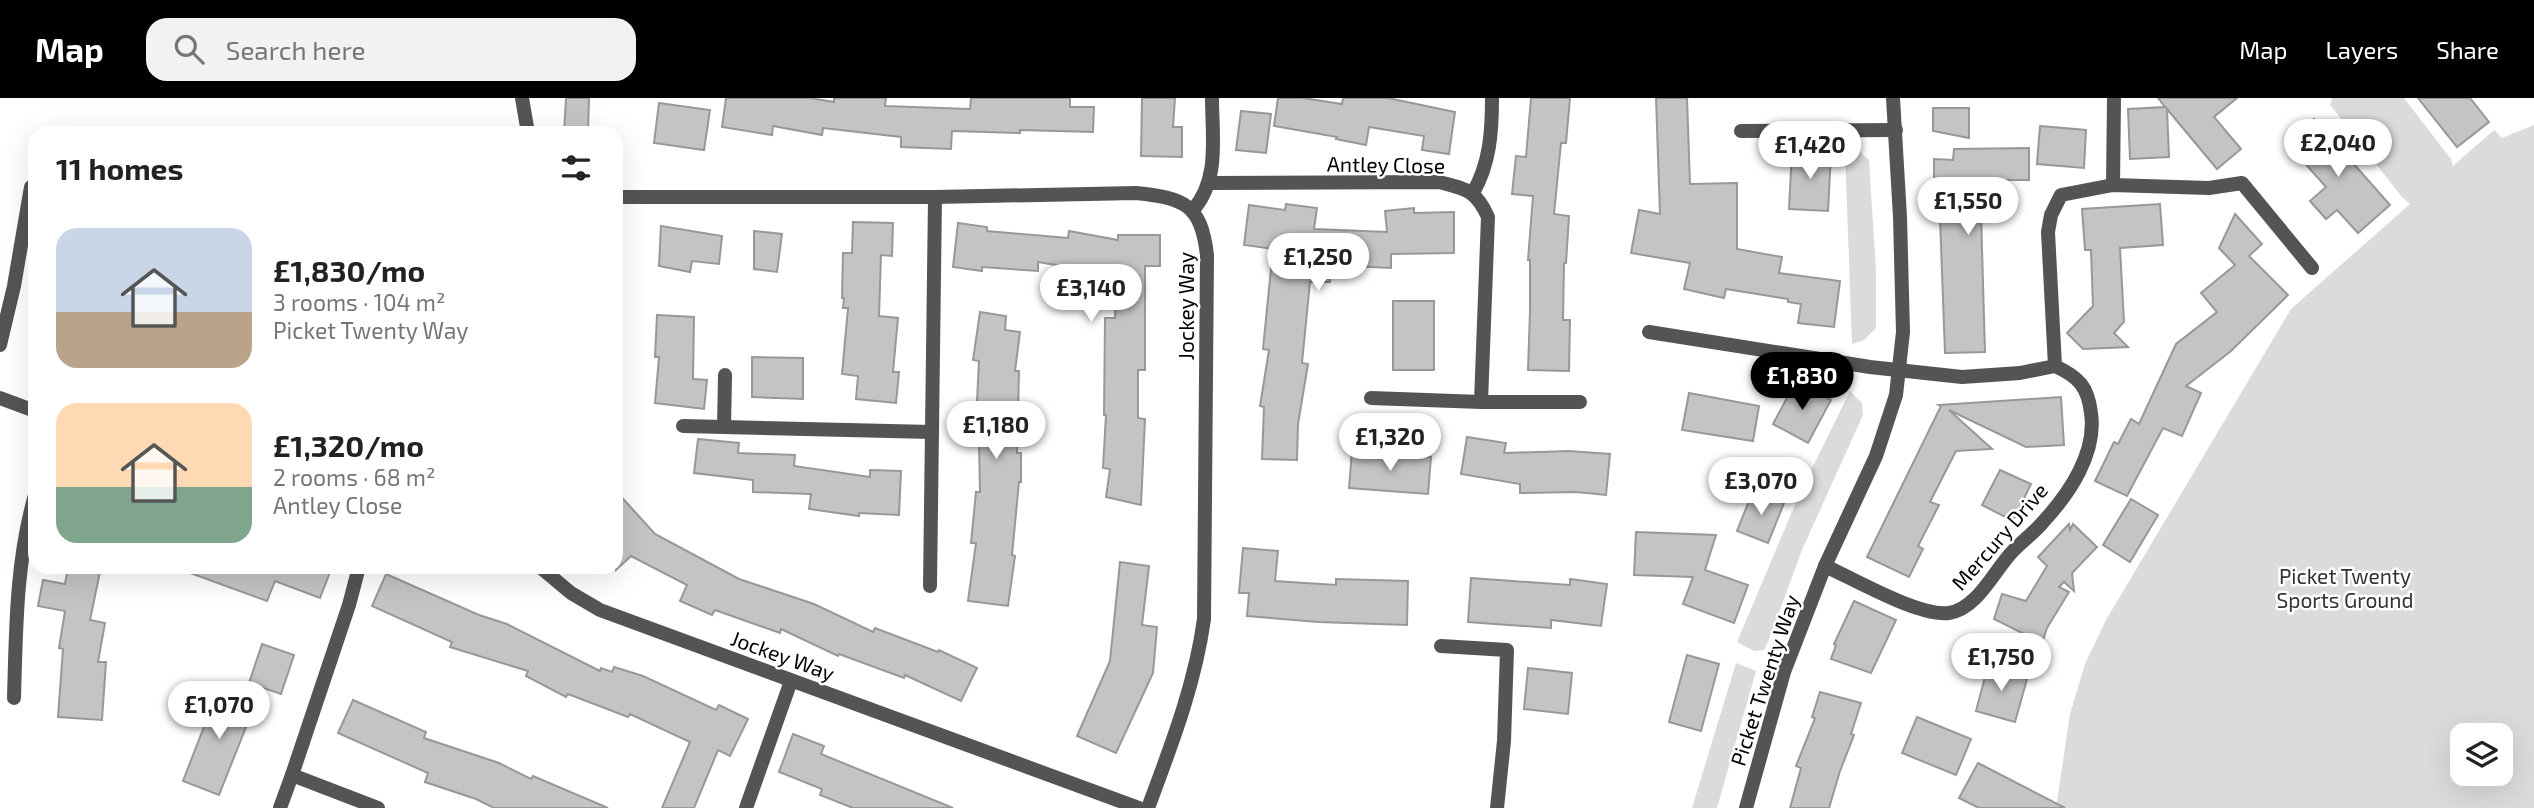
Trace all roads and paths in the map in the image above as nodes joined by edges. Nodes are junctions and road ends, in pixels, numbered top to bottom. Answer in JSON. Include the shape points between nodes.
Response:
{"nodes":[{"id":1,"x":523,"y":98,"type":"edge"},
{"id":2,"x":1212,"y":98,"type":"edge"},
{"id":3,"x":1492,"y":98,"type":"edge"},
{"id":4,"x":1893,"y":98,"type":"edge"},
{"id":5,"x":2114,"y":99,"type":"edge"},
{"id":6,"x":527,"y":126,"type":"edge"},
{"id":7,"x":1896,"y":130,"type":"junction"},
{"id":8,"x":1741,"y":131,"type":"dead end"},
{"id":9,"x":1210,"y":183,"type":"junction"},
{"id":10,"x":2113,"y":185,"type":"junction"},
{"id":11,"x":1473,"y":193,"type":"junction"},
{"id":12,"x":623,"y":197,"type":"edge"},
{"id":13,"x":935,"y":197,"type":"junction"},
{"id":14,"x":28,"y":204,"type":"edge"},
{"id":15,"x":1193,"y":210,"type":"junction"},
{"id":16,"x":2312,"y":268,"type":"dead end"},
{"id":17,"x":1649,"y":332,"type":"dead end"},
{"id":18,"x":0,"y":345,"type":"edge"},
{"id":19,"x":2055,"y":366,"type":"junction"},
{"id":20,"x":1899,"y":371,"type":"junction"},
{"id":21,"x":725,"y":375,"type":"dead end"},
{"id":22,"x":1371,"y":398,"type":"dead end"},
{"id":23,"x":6,"y":400,"type":"edge"},
{"id":24,"x":1481,"y":402,"type":"junction"},
{"id":25,"x":1580,"y":402,"type":"dead end"},
{"id":26,"x":28,"y":408,"type":"edge"},
{"id":27,"x":683,"y":426,"type":"dead end"},
{"id":28,"x":724,"y":427,"type":"junction"},
{"id":29,"x":932,"y":432,"type":"junction"},
{"id":30,"x":28,"y":524,"type":"edge"},
{"id":31,"x":1825,"y":566,"type":"junction"},
{"id":32,"x":357,"y":574,"type":"edge"},
{"id":33,"x":548,"y":574,"type":"edge"},
{"id":34,"x":930,"y":586,"type":"dead end"},
{"id":35,"x":1441,"y":646,"type":"dead end"},
{"id":36,"x":792,"y":681,"type":"junction"},
{"id":37,"x":14,"y":698,"type":"dead end"},
{"id":38,"x":292,"y":775,"type":"junction"},
{"id":39,"x":281,"y":808,"type":"edge"},
{"id":40,"x":378,"y":808,"type":"edge"},
{"id":41,"x":746,"y":808,"type":"edge"},
{"id":42,"x":1139,"y":808,"type":"edge"},
{"id":43,"x":1148,"y":808,"type":"edge"},
{"id":44,"x":1497,"y":808,"type":"edge"},
{"id":45,"x":1746,"y":808,"type":"edge"}],
"edges":[{"from":1,"to":6,"type":"street"},
{"from":2,"to":9,"type":"street"},
{"from":3,"to":11,"type":"street","via":[[1488,158]]},
{"from":4,"to":7,"type":"street","name":"Picket Twenty Way"},
{"from":5,"to":10,"type":"street"},
{"from":7,"to":8,"type":"street"},
{"from":7,"to":20,"type":"street","name":"Picket Twenty Way","via":[[1903,332]]},
{"from":9,"to":11,"type":"street","name":"Antley Close","via":[[1439,181]]},
{"from":9,"to":15,"type":"street"},
{"from":10,"to":16,"type":"street","via":[[2209,188],[2242,183]]},
{"from":10,"to":19,"type":"street","via":[[2062,195],[2051,215]]},
{"from":11,"to":24,"type":"street","via":[[1488,217]]},
{"from":12,"to":13,"type":"street"},
{"from":13,"to":15,"type":"street","via":[[1136,193],[1164,196]]},
{"from":13,"to":29,"type":"street"},
{"from":14,"to":18,"type":"street"},
{"from":15,"to":43,"type":"street","name":"Jockey Way","via":[[1205,236],[1207,255],[1204,620],[1187,700]]},
{"from":17,"to":20,"type":"street"},
{"from":19,"to":20,"type":"street","via":[[1962,377]]},
{"from":19,"to":31,"type":"street","name":"Mercury Drive","via":[[2073,374],[2090,403],[2087,456],[2044,522],[1963,609],[1927,611]]},
{"from":20,"to":31,"type":"street","name":"Picket Twenty Way","via":[[1896,396],[1876,456]]},
{"from":21,"to":28,"type":"street"},
{"from":22,"to":24,"type":"street"},
{"from":23,"to":26,"type":"street"},
{"from":24,"to":25,"type":"street"},
{"from":27,"to":28,"type":"street"},
{"from":28,"to":29,"type":"street"},
{"from":29,"to":34,"type":"street"},
{"from":30,"to":37,"type":"street","via":[[20,577]]},
{"from":31,"to":45,"type":"street","name":"Picket Twenty Way","via":[[1784,672]]},
{"from":32,"to":38,"type":"street"},
{"from":33,"to":36,"type":"street","name":"Jockey Way","via":[[600,610]]},
{"from":35,"to":44,"type":"street","via":[[1507,650]]},
{"from":36,"to":41,"type":"street"},
{"from":36,"to":42,"type":"street","name":"Jockey Way"},
{"from":38,"to":39,"type":"street"},
{"from":38,"to":40,"type":"street"}]}
